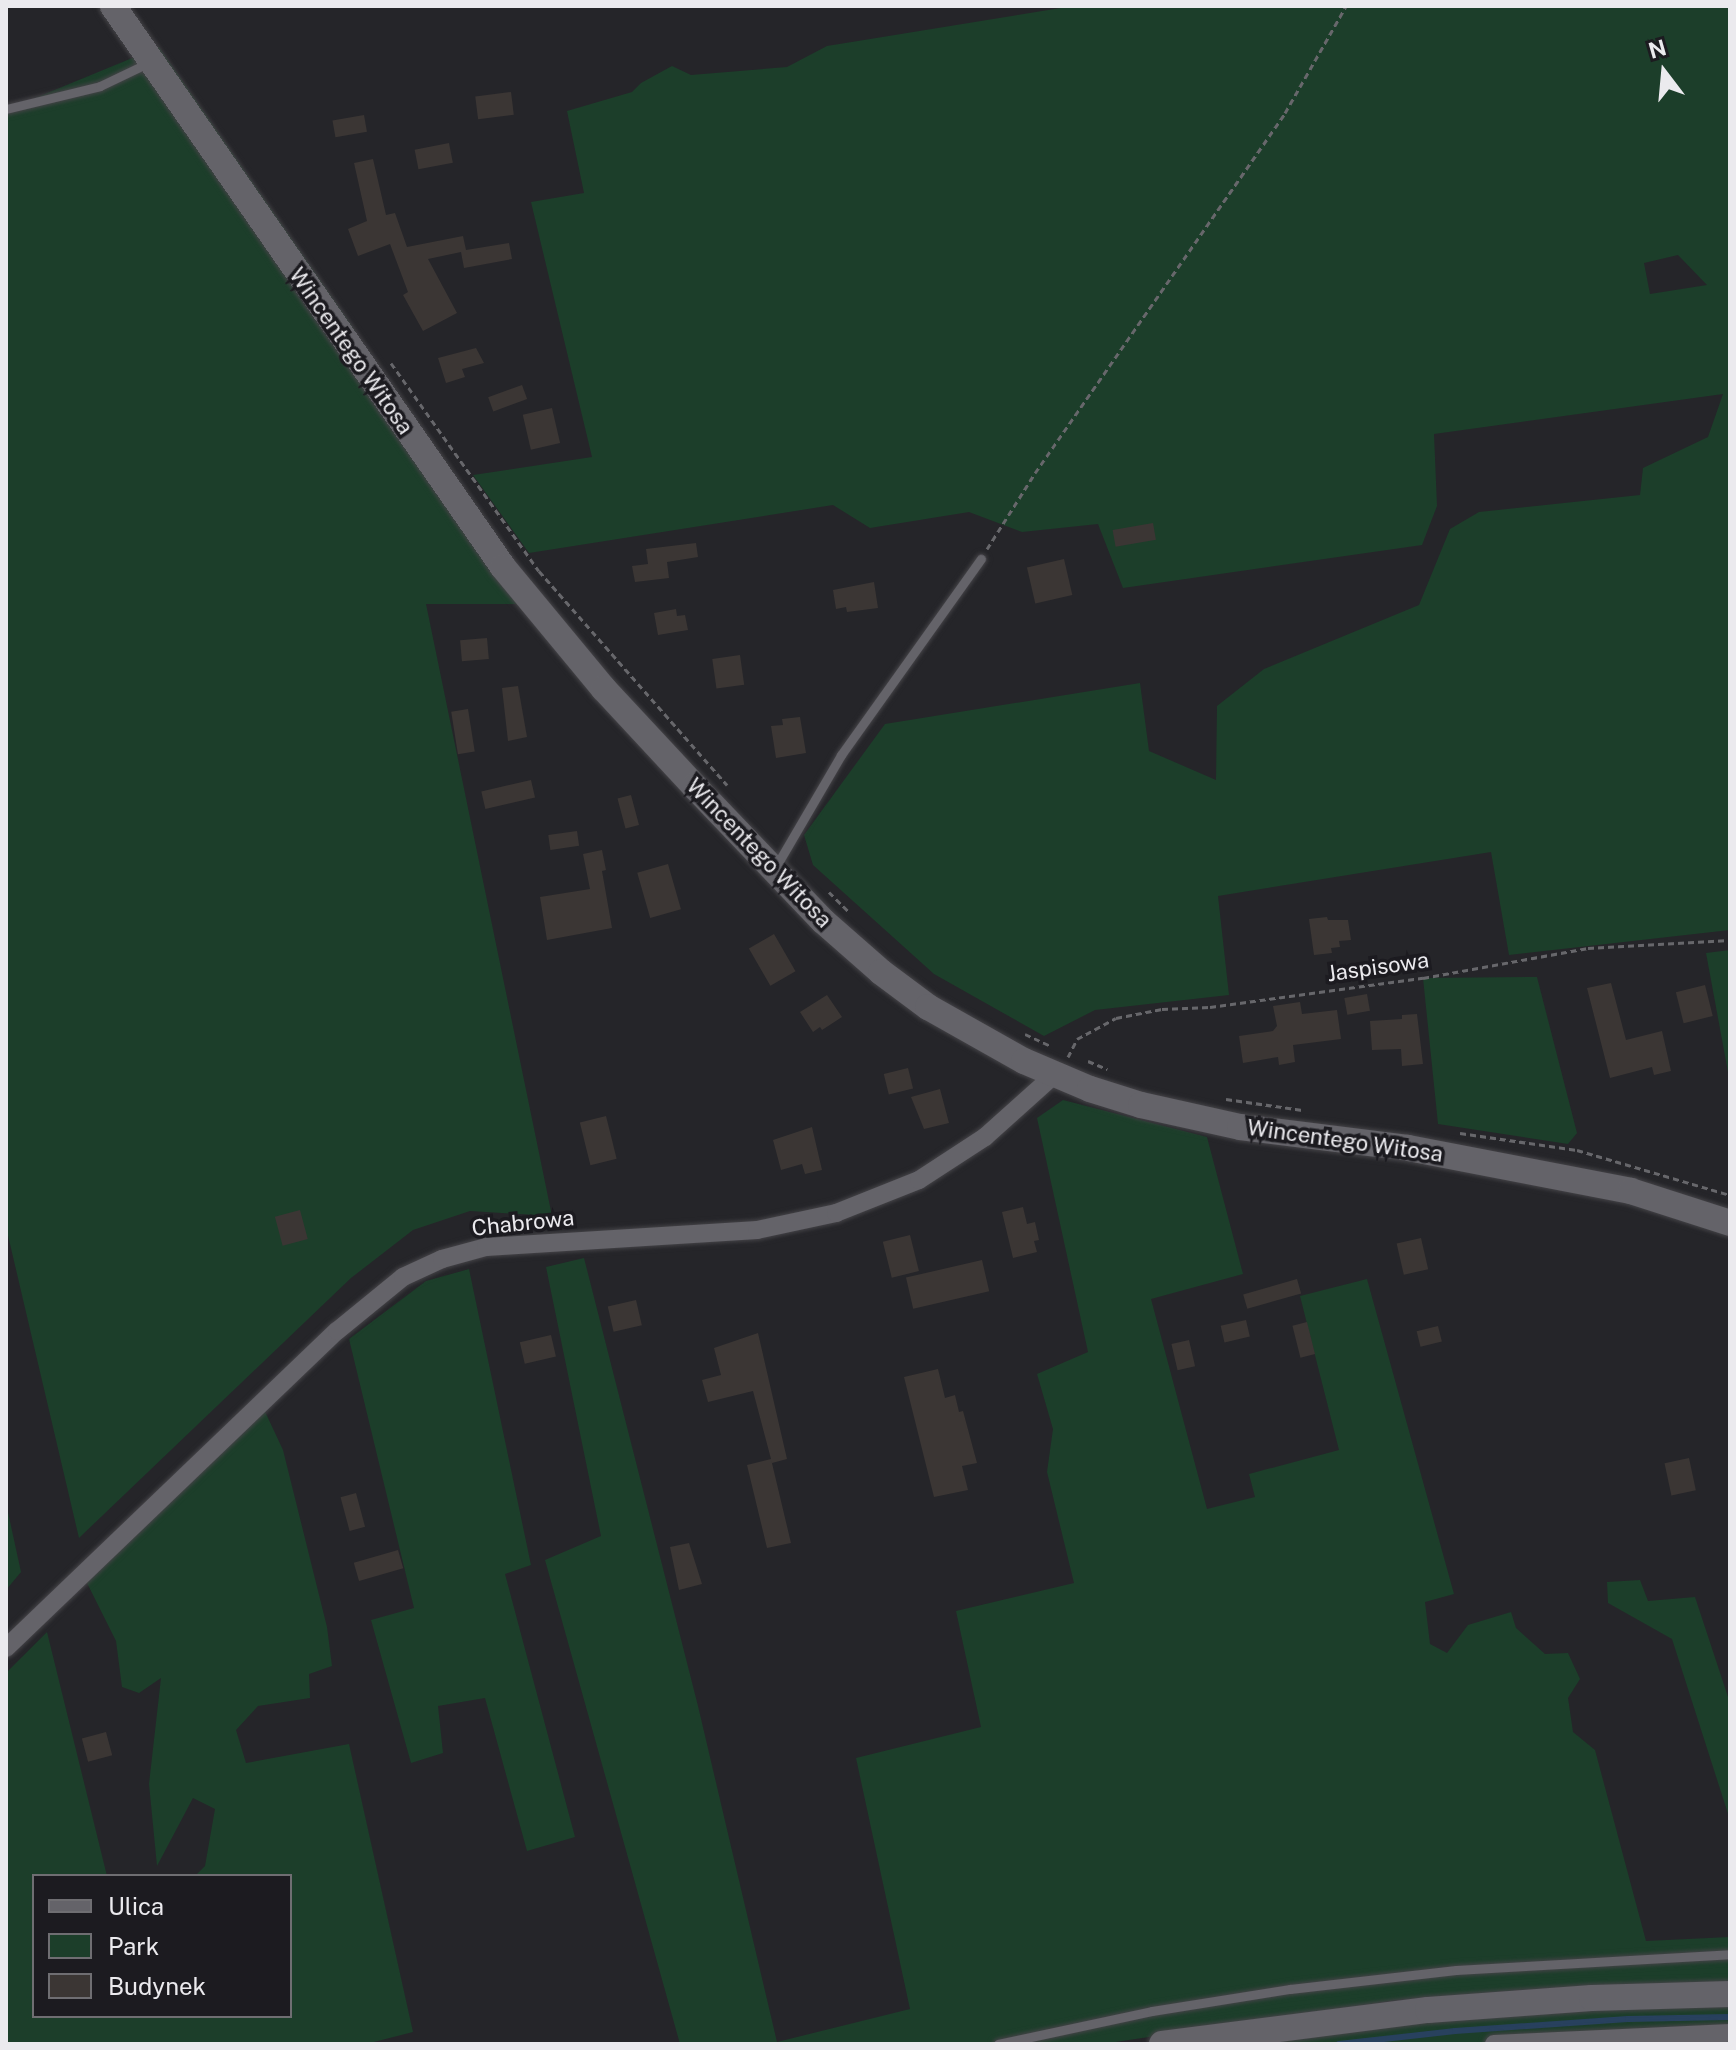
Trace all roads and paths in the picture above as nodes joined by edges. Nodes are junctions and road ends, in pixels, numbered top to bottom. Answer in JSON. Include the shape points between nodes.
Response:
{"nodes":[{"id":1,"x":113,"y":6,"type":"edge"},
{"id":2,"x":1346,"y":6,"type":"edge"},
{"id":3,"x":150,"y":62,"type":"junction"},
{"id":4,"x":6,"y":109,"type":"edge"},
{"id":5,"x":981,"y":559,"type":"joint"},
{"id":6,"x":773,"y":870,"type":"junction"},
{"id":7,"x":1730,"y":940,"type":"edge"},
{"id":8,"x":1054,"y":1075,"type":"junction"},
{"id":9,"x":1730,"y":1223,"type":"edge"},
{"id":10,"x":6,"y":1648,"type":"edge"},
{"id":11,"x":1730,"y":1954,"type":"edge"},
{"id":12,"x":1730,"y":1994,"type":"edge"},
{"id":13,"x":1730,"y":2033,"type":"edge"},
{"id":14,"x":998,"y":2044,"type":"edge"},
{"id":15,"x":1162,"y":2044,"type":"edge"},
{"id":16,"x":1494,"y":2044,"type":"edge"}],
"edges":[{"from":1,"to":3,"type":"main road","name":"Wincentego Witosa"},
{"from":2,"to":5,"type":"path","via":[[1285,113]]},
{"from":3,"to":4,"type":"lane","via":[[100,86]]},
{"from":3,"to":6,"type":"main road","name":"Wincentego Witosa","via":[[503,567],[604,689]]},
{"from":5,"to":6,"type":"lane","via":[[841,755]]},
{"from":6,"to":8,"type":"main road","name":"Wincentego Witosa","via":[[858,952],[928,1007]]},
{"from":7,"to":8,"type":"path","name":"Jaspisowa","via":[[1588,948],[1423,978],[1116,1018],[1077,1039]]},
{"from":8,"to":9,"type":"main road","name":"Wincentego Witosa","via":[[1141,1105],[1226,1124],[1408,1148],[1616,1188]]},
{"from":8,"to":10,"type":"street","name":"Chabrowa","via":[[985,1137],[919,1180],[836,1213],[757,1230],[486,1247],[403,1277],[337,1331]]},
{"from":11,"to":14,"type":"lane","via":[[1456,1970],[1290,1989]]},
{"from":12,"to":15,"type":"main road","via":[[1428,2010]]},
{"from":13,"to":16,"type":"street"}]}
